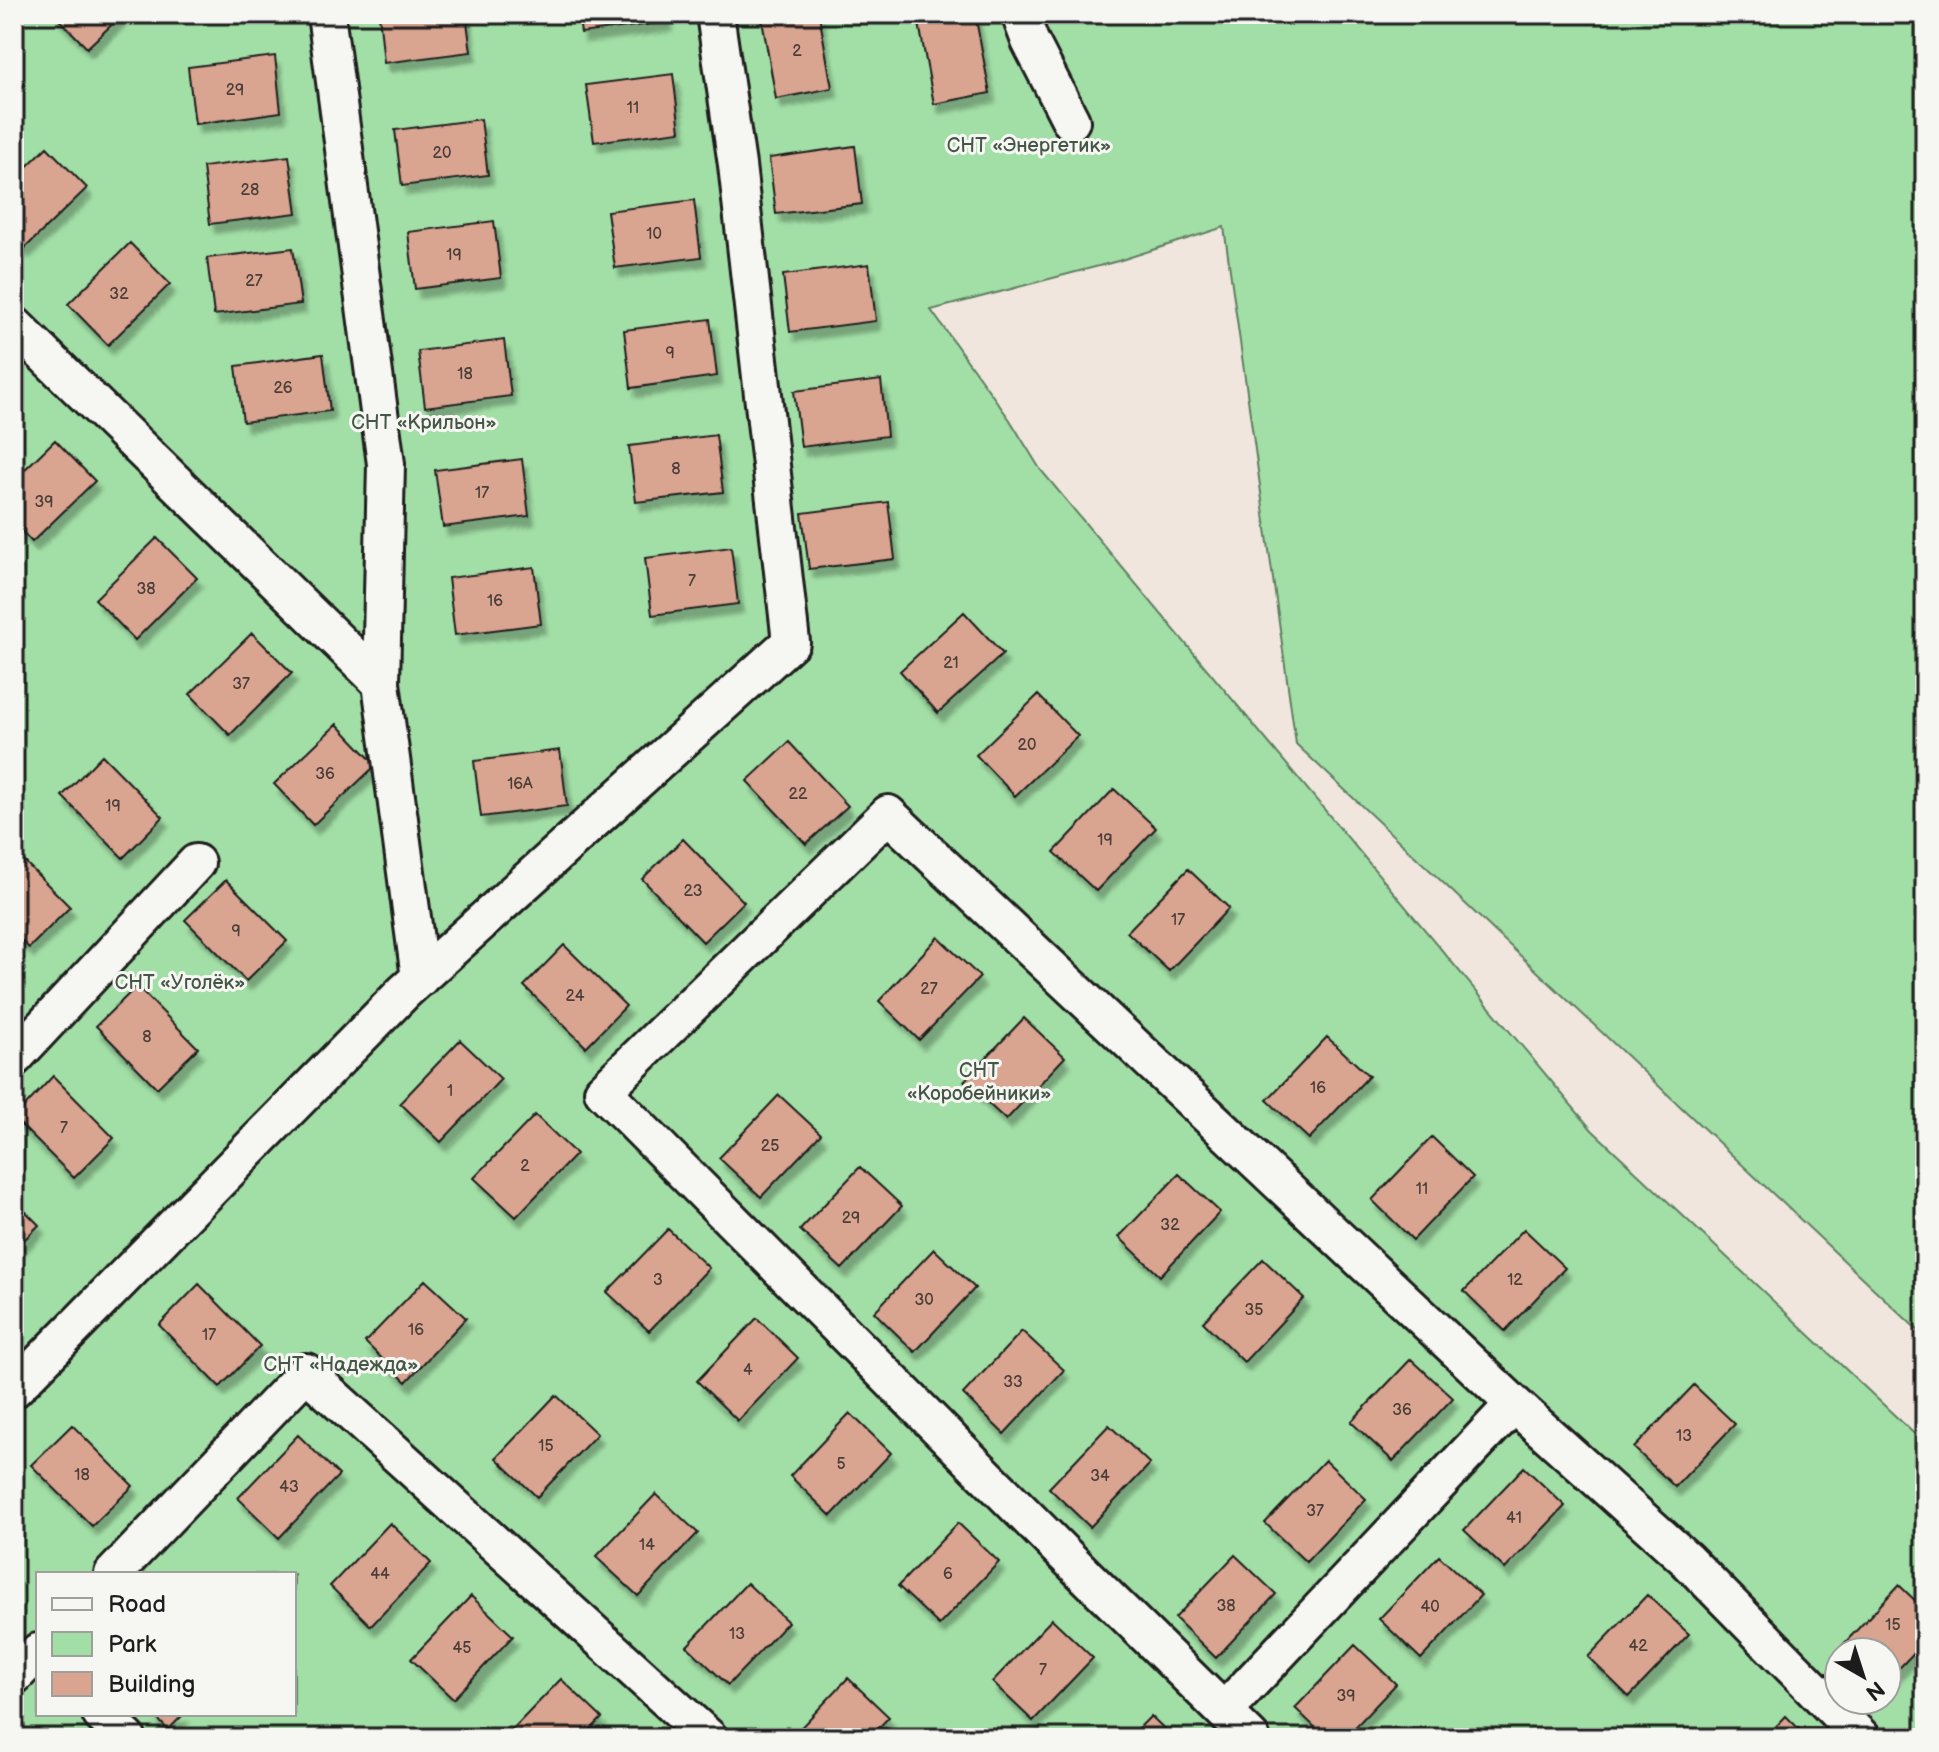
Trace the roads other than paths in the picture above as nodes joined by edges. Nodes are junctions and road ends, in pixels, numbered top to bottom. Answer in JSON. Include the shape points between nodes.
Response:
{"nodes":[{"id":1,"x":326,"y":14,"type":"edge"},
{"id":2,"x":715,"y":14,"type":"edge"},
{"id":3,"x":1020,"y":14,"type":"edge"},
{"id":4,"x":1071,"y":121,"type":"dead end"},
{"id":5,"x":14,"y":325,"type":"edge"},
{"id":6,"x":381,"y":683,"type":"junction"},
{"id":7,"x":196,"y":863,"type":"dead end"},
{"id":8,"x":420,"y":978,"type":"junction"},
{"id":9,"x":14,"y":1058,"type":"edge"},
{"id":10,"x":14,"y":1389,"type":"edge"},
{"id":11,"x":1514,"y":1404,"type":"junction"},
{"id":12,"x":115,"y":1572,"type":"edge"},
{"id":13,"x":1224,"y":1711,"type":"junction"},
{"id":14,"x":103,"y":1716,"type":"edge"},
{"id":15,"x":127,"y":1738,"type":"edge"},
{"id":16,"x":709,"y":1738,"type":"edge"},
{"id":17,"x":1251,"y":1738,"type":"edge"},
{"id":18,"x":1862,"y":1738,"type":"edge"}],
"edges":[{"from":1,"to":6,"type":"street","via":[[386,464]]},
{"from":2,"to":8,"type":"street","via":[[791,642]]},
{"from":3,"to":4,"type":"street"},
{"from":5,"to":6,"type":"street"},
{"from":6,"to":8,"type":"street"},
{"from":7,"to":9,"type":"street"},
{"from":8,"to":10,"type":"street"},
{"from":11,"to":13,"type":"street"},
{"from":11,"to":13,"type":"street","via":[[888,814],[603,1091]]},
{"from":11,"to":18,"type":"street","via":[[1686,1559]]},
{"from":12,"to":16,"type":"street","via":[[306,1372]]},
{"from":13,"to":17,"type":"street"},
{"from":14,"to":15,"type":"street"}]}
